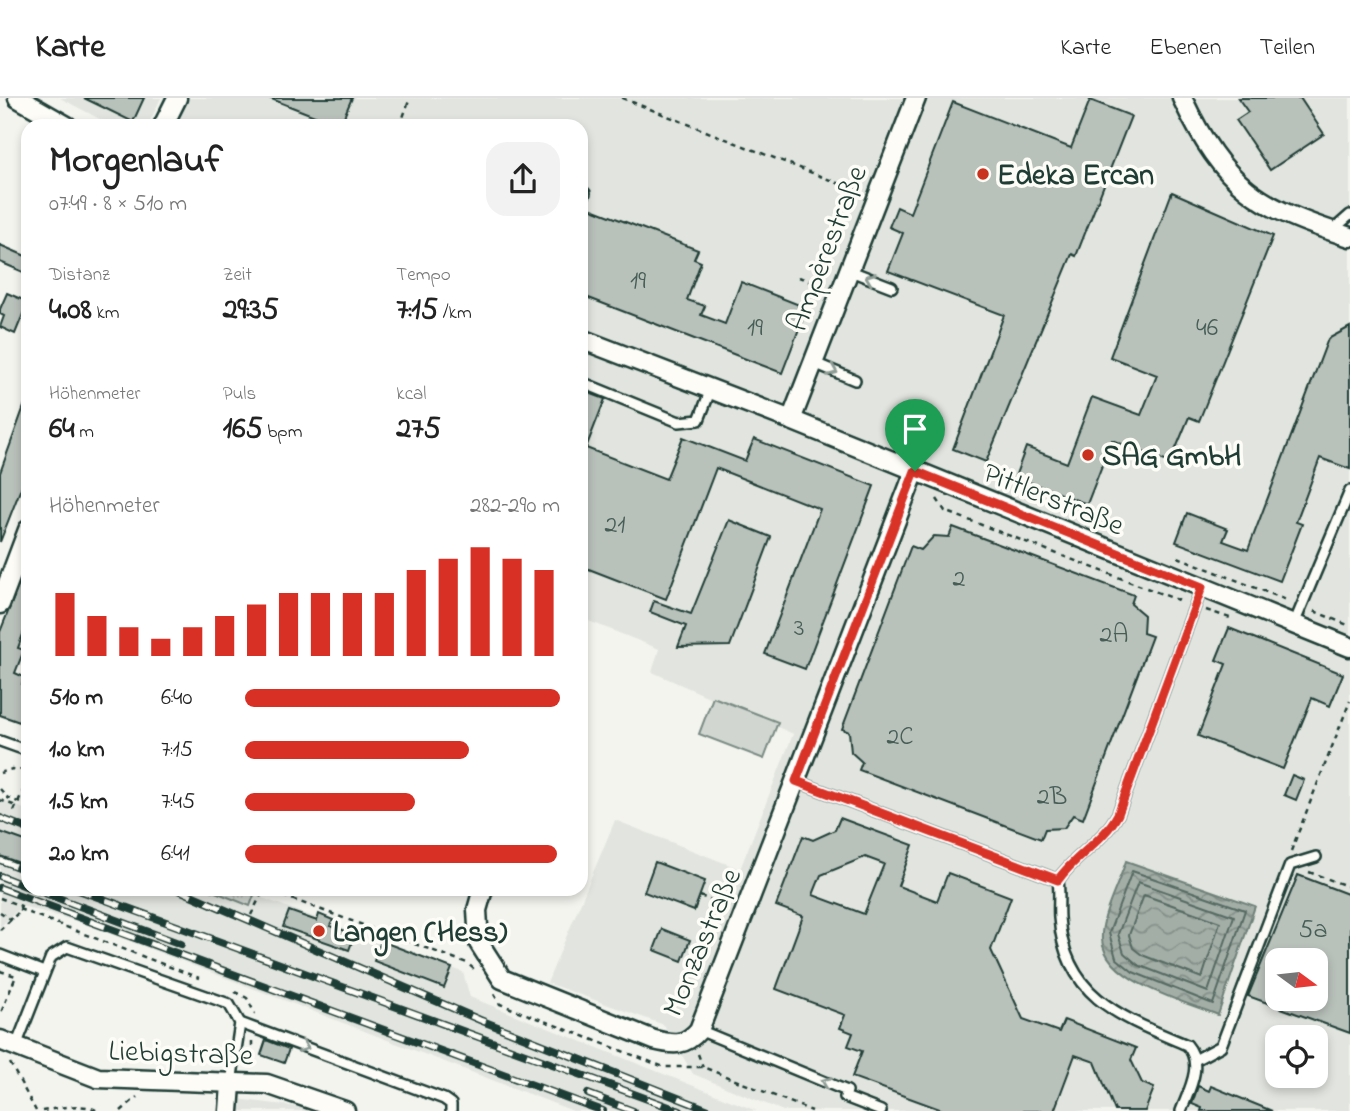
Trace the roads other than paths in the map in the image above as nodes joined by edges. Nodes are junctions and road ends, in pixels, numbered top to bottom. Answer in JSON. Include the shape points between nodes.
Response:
{"nodes":[{"id":1,"x":18,"y":98,"type":"edge"},
{"id":2,"x":177,"y":98,"type":"edge"},
{"id":3,"x":916,"y":98,"type":"edge"},
{"id":4,"x":1182,"y":98,"type":"edge"},
{"id":5,"x":55,"y":119,"type":"edge"},
{"id":6,"x":166,"y":119,"type":"edge"},
{"id":7,"x":1350,"y":215,"type":"edge"},
{"id":8,"x":1331,"y":231,"type":"junction"},
{"id":9,"x":1350,"y":237,"type":"edge"},
{"id":10,"x":847,"y":270,"type":"junction"},
{"id":11,"x":892,"y":287,"type":"dead end"},
{"id":12,"x":588,"y":342,"type":"edge"},
{"id":13,"x":812,"y":362,"type":"junction"},
{"id":14,"x":855,"y":380,"type":"dead end"},
{"id":15,"x":588,"y":385,"type":"edge"},
{"id":16,"x":711,"y":389,"type":"junction"},
{"id":17,"x":791,"y":420,"type":"junction"},
{"id":18,"x":912,"y":480,"type":"junction"},
{"id":19,"x":1350,"y":491,"type":"edge"},
{"id":20,"x":21,"y":548,"type":"edge"},
{"id":21,"x":1202,"y":587,"type":"junction"},
{"id":22,"x":0,"y":604,"type":"edge"},
{"id":23,"x":1294,"y":624,"type":"junction"},
{"id":24,"x":1350,"y":647,"type":"edge"},
{"id":25,"x":0,"y":741,"type":"edge"},
{"id":26,"x":21,"y":748,"type":"edge"},
{"id":27,"x":796,"y":781,"type":"junction"},
{"id":28,"x":1317,"y":857,"type":"dead end"},
{"id":29,"x":1058,"y":880,"type":"junction"},
{"id":30,"x":481,"y":896,"type":"edge"},
{"id":31,"x":0,"y":955,"type":"edge"},
{"id":32,"x":44,"y":972,"type":"junction"},
{"id":33,"x":240,"y":1023,"type":"junction"},
{"id":34,"x":699,"y":1031,"type":"junction"},
{"id":35,"x":8,"y":1043,"type":"edge"},
{"id":36,"x":1195,"y":1060,"type":"junction"},
{"id":37,"x":231,"y":1085,"type":"junction"},
{"id":38,"x":229,"y":1111,"type":"edge"},
{"id":39,"x":345,"y":1111,"type":"edge"},
{"id":40,"x":452,"y":1111,"type":"edge"},
{"id":41,"x":881,"y":1111,"type":"edge"},
{"id":42,"x":1181,"y":1111,"type":"edge"}],
"edges":[{"from":1,"to":5,"type":"street"},
{"from":2,"to":6,"type":"street"},
{"from":3,"to":10,"type":"street","name":"Ampèrestraße"},
{"from":4,"to":8,"type":"street","via":[[1211,153],[1242,188],[1278,211]]},
{"from":7,"to":8,"type":"lane"},
{"from":8,"to":9,"type":"street"},
{"from":11,"to":10,"type":"lane","one_way":true},
{"from":10,"to":13,"type":"street","name":"Ampèrestraße"},
{"from":12,"to":16,"type":"street","name":"Pittlerstraße"},
{"from":13,"to":14,"type":"lane","one_way":true},
{"from":13,"to":17,"type":"street","name":"Ampèrestraße"},
{"from":15,"to":16,"type":"lane","via":[[688,423],[699,420]]},
{"from":16,"to":17,"type":"street","name":"Pittlerstraße"},
{"from":17,"to":18,"type":"street","name":"Pittlerstraße"},
{"from":18,"to":21,"type":"street","name":"Pittlerstraße"},
{"from":18,"to":27,"type":"street","name":"Monzastraße"},
{"from":19,"to":23,"type":"lane"},
{"from":20,"to":22,"type":"street"},
{"from":21,"to":23,"type":"street","name":"Pittlerstraße"},
{"from":21,"to":29,"type":"lane","via":[[1118,814],[1101,839]]},
{"from":23,"to":24,"type":"street","name":"Pittlerstraße"},
{"from":25,"to":26,"type":"lane"},
{"from":27,"to":29,"type":"lane"},
{"from":27,"to":34,"type":"street","name":"Monzastraße"},
{"from":28,"to":36,"type":"lane","via":[[1290,865],[1221,1046]]},
{"from":29,"to":36,"type":"lane","via":[[1065,944],[1073,970],[1088,991],[1128,1019],[1187,1045]]},
{"from":30,"to":34,"type":"street","name":"Monzastraße","via":[[479,943],[502,979],[654,1040],[678,1045]]},
{"from":31,"to":32,"type":"lane"},
{"from":32,"to":33,"type":"lane","via":[[51,957],[67,947],[229,1004]]},
{"from":32,"to":35,"type":"lane"},
{"from":33,"to":37,"type":"lane"},
{"from":33,"to":40,"type":"lane","one_way":true,"via":[[444,1099]]},
{"from":41,"to":34,"type":"lane","one_way":true,"via":[[845,1097],[847,1091]]},
{"from":35,"to":37,"type":"street","name":"Liebigstraße","via":[[98,1078]]},
{"from":36,"to":42,"type":"lane"},
{"from":37,"to":38,"type":"street"},
{"from":37,"to":39,"type":"street","name":"Liebigstraße","via":[[267,1084]]}]}
